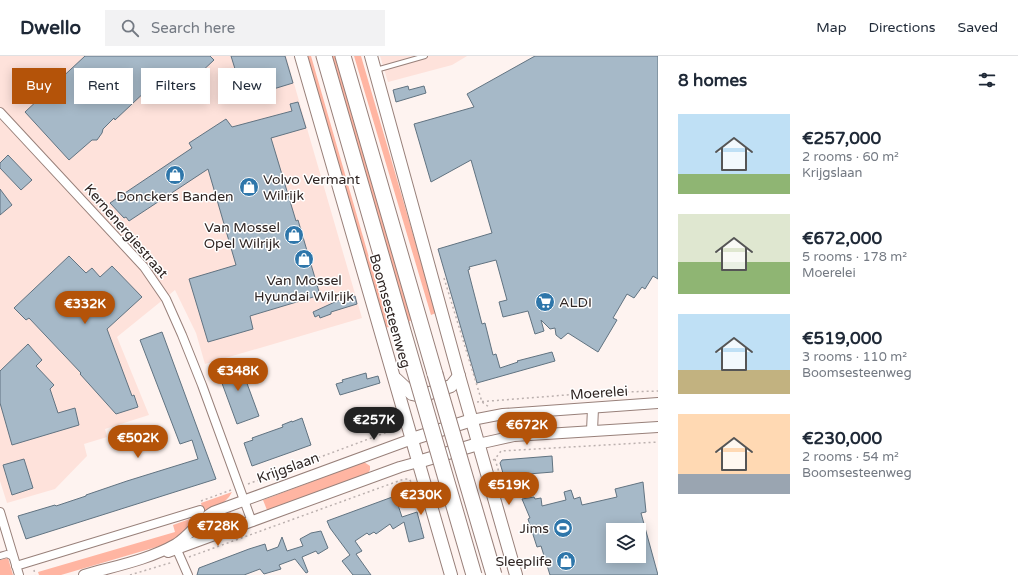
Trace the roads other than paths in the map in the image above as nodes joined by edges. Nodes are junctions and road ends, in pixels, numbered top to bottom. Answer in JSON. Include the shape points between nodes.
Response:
{"nodes":[{"id":1,"x":301,"y":56,"type":"edge"},
{"id":2,"x":318,"y":56,"type":"edge"},
{"id":3,"x":324,"y":56,"type":"edge"},
{"id":4,"x":343,"y":56,"type":"edge"},
{"id":5,"x":371,"y":56,"type":"edge"},
{"id":6,"x":425,"y":56,"type":"edge"},
{"id":7,"x":375,"y":71,"type":"junction"},
{"id":8,"x":334,"y":94,"type":"junction"},
{"id":9,"x":0,"y":112,"type":"edge"},
{"id":10,"x":394,"y":376,"type":"junction"},
{"id":11,"x":458,"y":376,"type":"junction"},
{"id":12,"x":658,"y":404,"type":"edge"},
{"id":13,"x":594,"y":408,"type":"junction"},
{"id":14,"x":472,"y":420,"type":"junction"},
{"id":15,"x":658,"y":427,"type":"edge"},
{"id":16,"x":592,"y":431,"type":"junction"},
{"id":17,"x":412,"y":439,"type":"junction"},
{"id":18,"x":478,"y":444,"type":"junction"},
{"id":19,"x":418,"y":462,"type":"junction"},
{"id":20,"x":244,"y":500,"type":"junction"},
{"id":21,"x":200,"y":510,"type":"dead end"},
{"id":22,"x":0,"y":512,"type":"edge"},
{"id":23,"x":252,"y":522,"type":"junction"},
{"id":24,"x":177,"y":550,"type":"junction"},
{"id":25,"x":0,"y":556,"type":"edge"},
{"id":26,"x":149,"y":556,"type":"junction"},
{"id":27,"x":13,"y":557,"type":"junction"},
{"id":28,"x":16,"y":566,"type":"junction"},
{"id":29,"x":19,"y":575,"type":"edge"},
{"id":30,"x":84,"y":575,"type":"edge"},
{"id":31,"x":188,"y":575,"type":"edge"},
{"id":32,"x":451,"y":575,"type":"edge"},
{"id":33,"x":474,"y":575,"type":"edge"},
{"id":34,"x":494,"y":575,"type":"edge"},
{"id":35,"x":516,"y":575,"type":"edge"}],
"edges":[{"from":1,"to":10,"type":"main road","name":"Boomsesteenweg"},
{"from":2,"to":8,"type":"highway"},
{"from":3,"to":8,"type":"highway"},
{"from":4,"to":34,"type":"highway","bridge":true},
{"from":5,"to":7,"type":"main road"},
{"from":6,"to":7,"type":"lane"},
{"from":7,"to":11,"type":"main road"},
{"from":8,"to":33,"type":"highway","bridge":true},
{"from":9,"to":20,"type":"street","name":"Kernenergiestraat","via":[[144,267],[166,299],[200,379]]},
{"from":10,"to":11,"type":"main road","via":[[412,394],[421,396],[451,386]]},
{"from":10,"to":17,"type":"main road","name":"Boomsesteenweg"},
{"from":11,"to":14,"type":"main road"},
{"from":12,"to":13,"type":"street","name":"Moerelei"},
{"from":13,"to":14,"type":"street","name":"Moerelei","via":[[503,414]]},
{"from":13,"to":16,"type":"street"},
{"from":14,"to":17,"type":"main road","name":"Krijgslaan"},
{"from":14,"to":18,"type":"main road"},
{"from":15,"to":16,"type":"street"},
{"from":16,"to":18,"type":"street","via":[[514,436]]},
{"from":17,"to":19,"type":"main road","name":"Boomsesteenweg"},
{"from":17,"to":20,"type":"street","name":"Krijgslaan"},
{"from":18,"to":19,"type":"main road","name":"Krijgslaan"},
{"from":18,"to":35,"type":"main road"},
{"from":19,"to":23,"type":"street","name":"Krijgslaan"},
{"from":19,"to":32,"type":"main road","name":"Boomsesteenweg"},
{"from":20,"to":23,"type":"street","name":"Kernenergiestraat"},
{"from":20,"to":26,"type":"street","name":"Krijgslaan","via":[[206,516],[181,541]]},
{"from":21,"to":28,"type":"street"},
{"from":22,"to":27,"type":"street"},
{"from":23,"to":24,"type":"street","name":"Krijgslaan"},
{"from":24,"to":26,"type":"street","name":"Krijgslaan"},
{"from":24,"to":31,"type":"street"},
{"from":25,"to":27,"type":"street","via":[[7,554]]},
{"from":26,"to":30,"type":"street","name":"Krijgslaan"},
{"from":27,"to":28,"type":"street"},
{"from":28,"to":29,"type":"street"}]}
